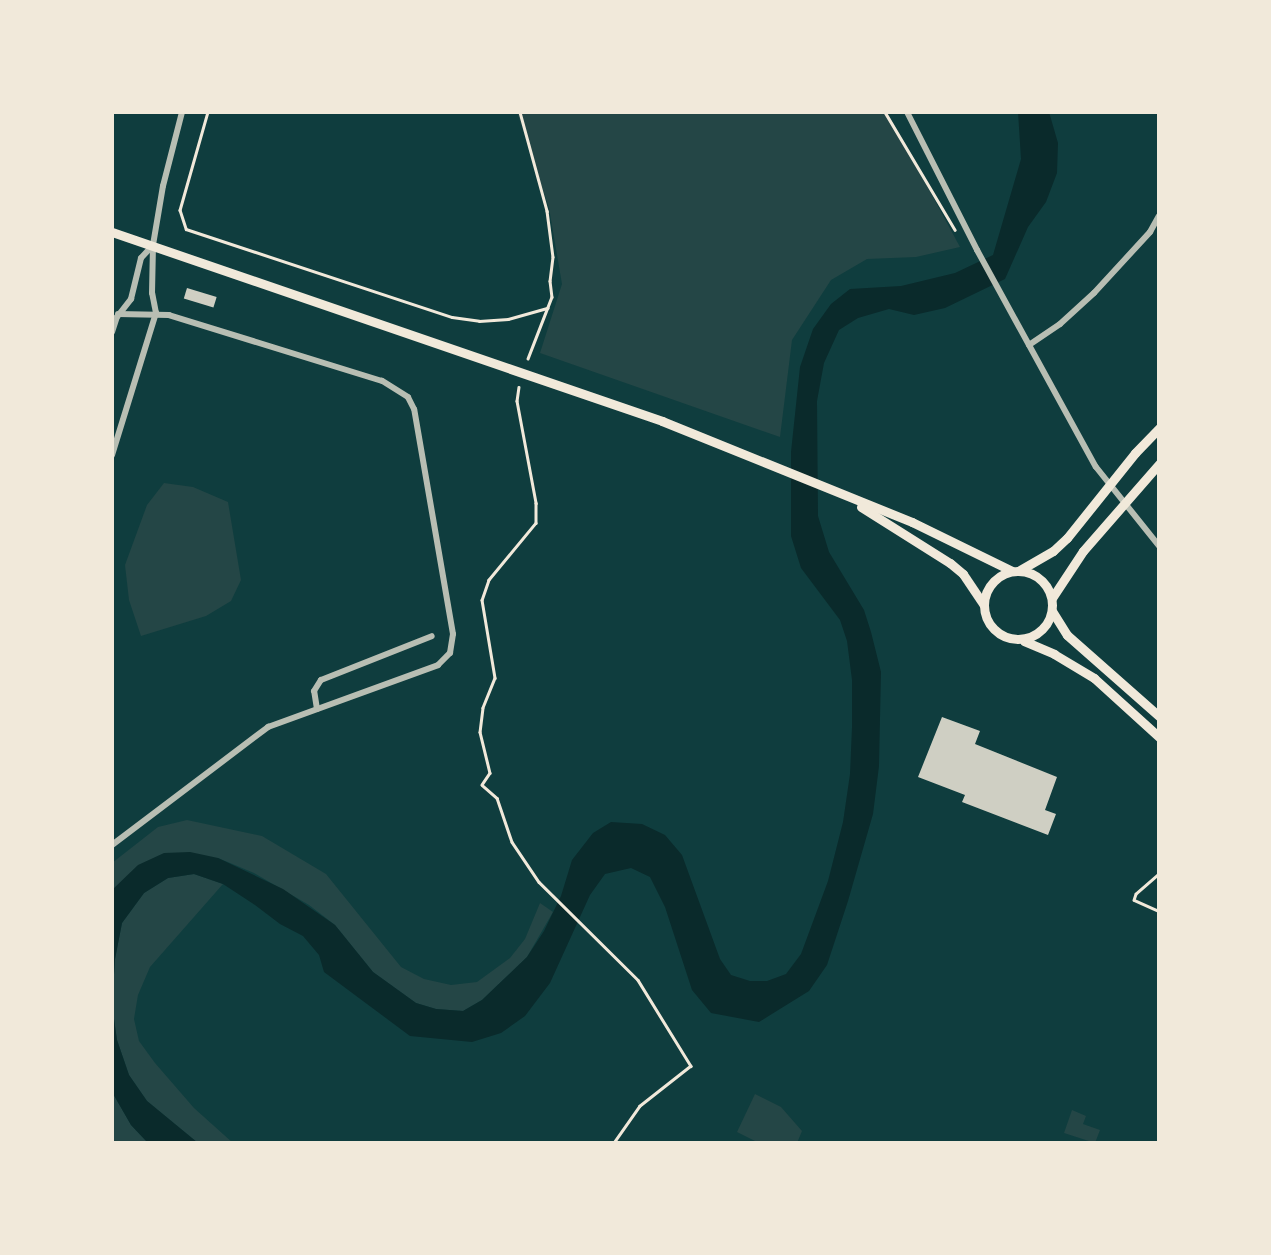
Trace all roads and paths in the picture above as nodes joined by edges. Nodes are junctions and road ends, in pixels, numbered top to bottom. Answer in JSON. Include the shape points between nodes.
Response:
{"nodes":[{"id":1,"x":182,"y":112,"type":"edge"},
{"id":2,"x":208,"y":112,"type":"edge"},
{"id":3,"x":520,"y":112,"type":"edge"},
{"id":4,"x":885,"y":112,"type":"edge"},
{"id":5,"x":907,"y":112,"type":"edge"},
{"id":6,"x":1159,"y":216,"type":"edge"},
{"id":7,"x":967,"y":231,"type":"junction"},
{"id":8,"x":112,"y":232,"type":"edge"},
{"id":9,"x":1150,"y":232,"type":"junction"},
{"id":10,"x":1159,"y":238,"type":"edge"},
{"id":11,"x":153,"y":245,"type":"junction"},
{"id":12,"x":547,"y":308,"type":"junction"},
{"id":13,"x":156,"y":313,"type":"junction"},
{"id":14,"x":116,"y":315,"type":"edge"},
{"id":15,"x":112,"y":332,"type":"edge"},
{"id":16,"x":1029,"y":345,"type":"junction"},
{"id":17,"x":528,"y":359,"type":"dead end"},
{"id":18,"x":519,"y":387,"type":"dead end"},
{"id":19,"x":1159,"y":428,"type":"edge"},
{"id":20,"x":112,"y":454,"type":"edge"},
{"id":21,"x":1159,"y":464,"type":"edge"},
{"id":22,"x":1109,"y":485,"type":"junction"},
{"id":23,"x":842,"y":495,"type":"junction"},
{"id":24,"x":1126,"y":504,"type":"junction"},
{"id":25,"x":1159,"y":546,"type":"edge"},
{"id":26,"x":1016,"y":571,"type":"junction"},
{"id":27,"x":1052,"y":598,"type":"junction"},
{"id":28,"x":984,"y":605,"type":"junction"},
{"id":29,"x":1052,"y":611,"type":"junction"},
{"id":30,"x":432,"y":636,"type":"dead end"},
{"id":31,"x":1019,"y":640,"type":"junction"},
{"id":32,"x":317,"y":709,"type":"junction"},
{"id":33,"x":1159,"y":716,"type":"edge"},
{"id":34,"x":1159,"y":737,"type":"edge"},
{"id":35,"x":112,"y":845,"type":"edge"},
{"id":36,"x":1159,"y":874,"type":"edge"},
{"id":37,"x":1159,"y":911,"type":"edge"},
{"id":38,"x":614,"y":1143,"type":"edge"}],
"edges":[{"from":1,"to":11,"type":"street"},
{"from":2,"to":12,"type":"path","via":[[180,210],[186,229],[452,317],[508,319]]},
{"from":3,"to":12,"type":"path","via":[[551,232],[552,297]]},
{"from":4,"to":7,"type":"path","via":[[943,214],[958,235]]},
{"from":5,"to":7,"type":"street"},
{"from":6,"to":9,"type":"street"},
{"from":7,"to":16,"type":"street"},
{"from":8,"to":11,"type":"main road"},
{"from":9,"to":10,"type":"street"},
{"from":9,"to":16,"type":"street","via":[[1094,293]]},
{"from":11,"to":13,"type":"street"},
{"from":11,"to":14,"type":"street","via":[[141,258],[131,299]]},
{"from":11,"to":23,"type":"main road","via":[[523,371],[770,462]]},
{"from":12,"to":17,"type":"path"},
{"from":13,"to":14,"type":"street"},
{"from":13,"to":20,"type":"street"},
{"from":13,"to":32,"type":"street","via":[[382,381],[408,397],[414,409],[453,634],[450,653],[438,665]]},
{"from":14,"to":15,"type":"street"},
{"from":16,"to":22,"type":"street"},
{"from":18,"to":38,"type":"path","via":[[517,401],[536,523],[489,580],[482,600],[495,678],[483,708],[480,732],[490,772],[482,785],[497,798],[512,842],[539,882],[638,980],[691,1066],[640,1106]]},
{"from":19,"to":22,"type":"main road"},
{"from":21,"to":24,"type":"main road"},
{"from":22,"to":24,"type":"street"},
{"from":22,"to":26,"type":"main road","via":[[1053,551]]},
{"from":23,"to":26,"type":"main road"},
{"from":23,"to":28,"type":"main road","via":[[950,563],[971,583]]},
{"from":24,"to":25,"type":"street"},
{"from":24,"to":27,"type":"main road","via":[[1083,551]]},
{"from":26,"to":27,"type":"main road","via":[[1037,576]]},
{"from":26,"to":28,"type":"main road","via":[[992,583]]},
{"from":27,"to":29,"type":"main road"},
{"from":28,"to":31,"type":"main road","via":[[995,631]]},
{"from":29,"to":31,"type":"main road","via":[[1041,632]]},
{"from":29,"to":33,"type":"main road","via":[[1067,635]]},
{"from":30,"to":32,"type":"street","via":[[321,680],[314,691]]},
{"from":31,"to":34,"type":"main road","via":[[1032,642],[1094,678]]},
{"from":32,"to":35,"type":"street","via":[[268,727]]},
{"from":36,"to":37,"type":"path","via":[[1133,900]]}]}
